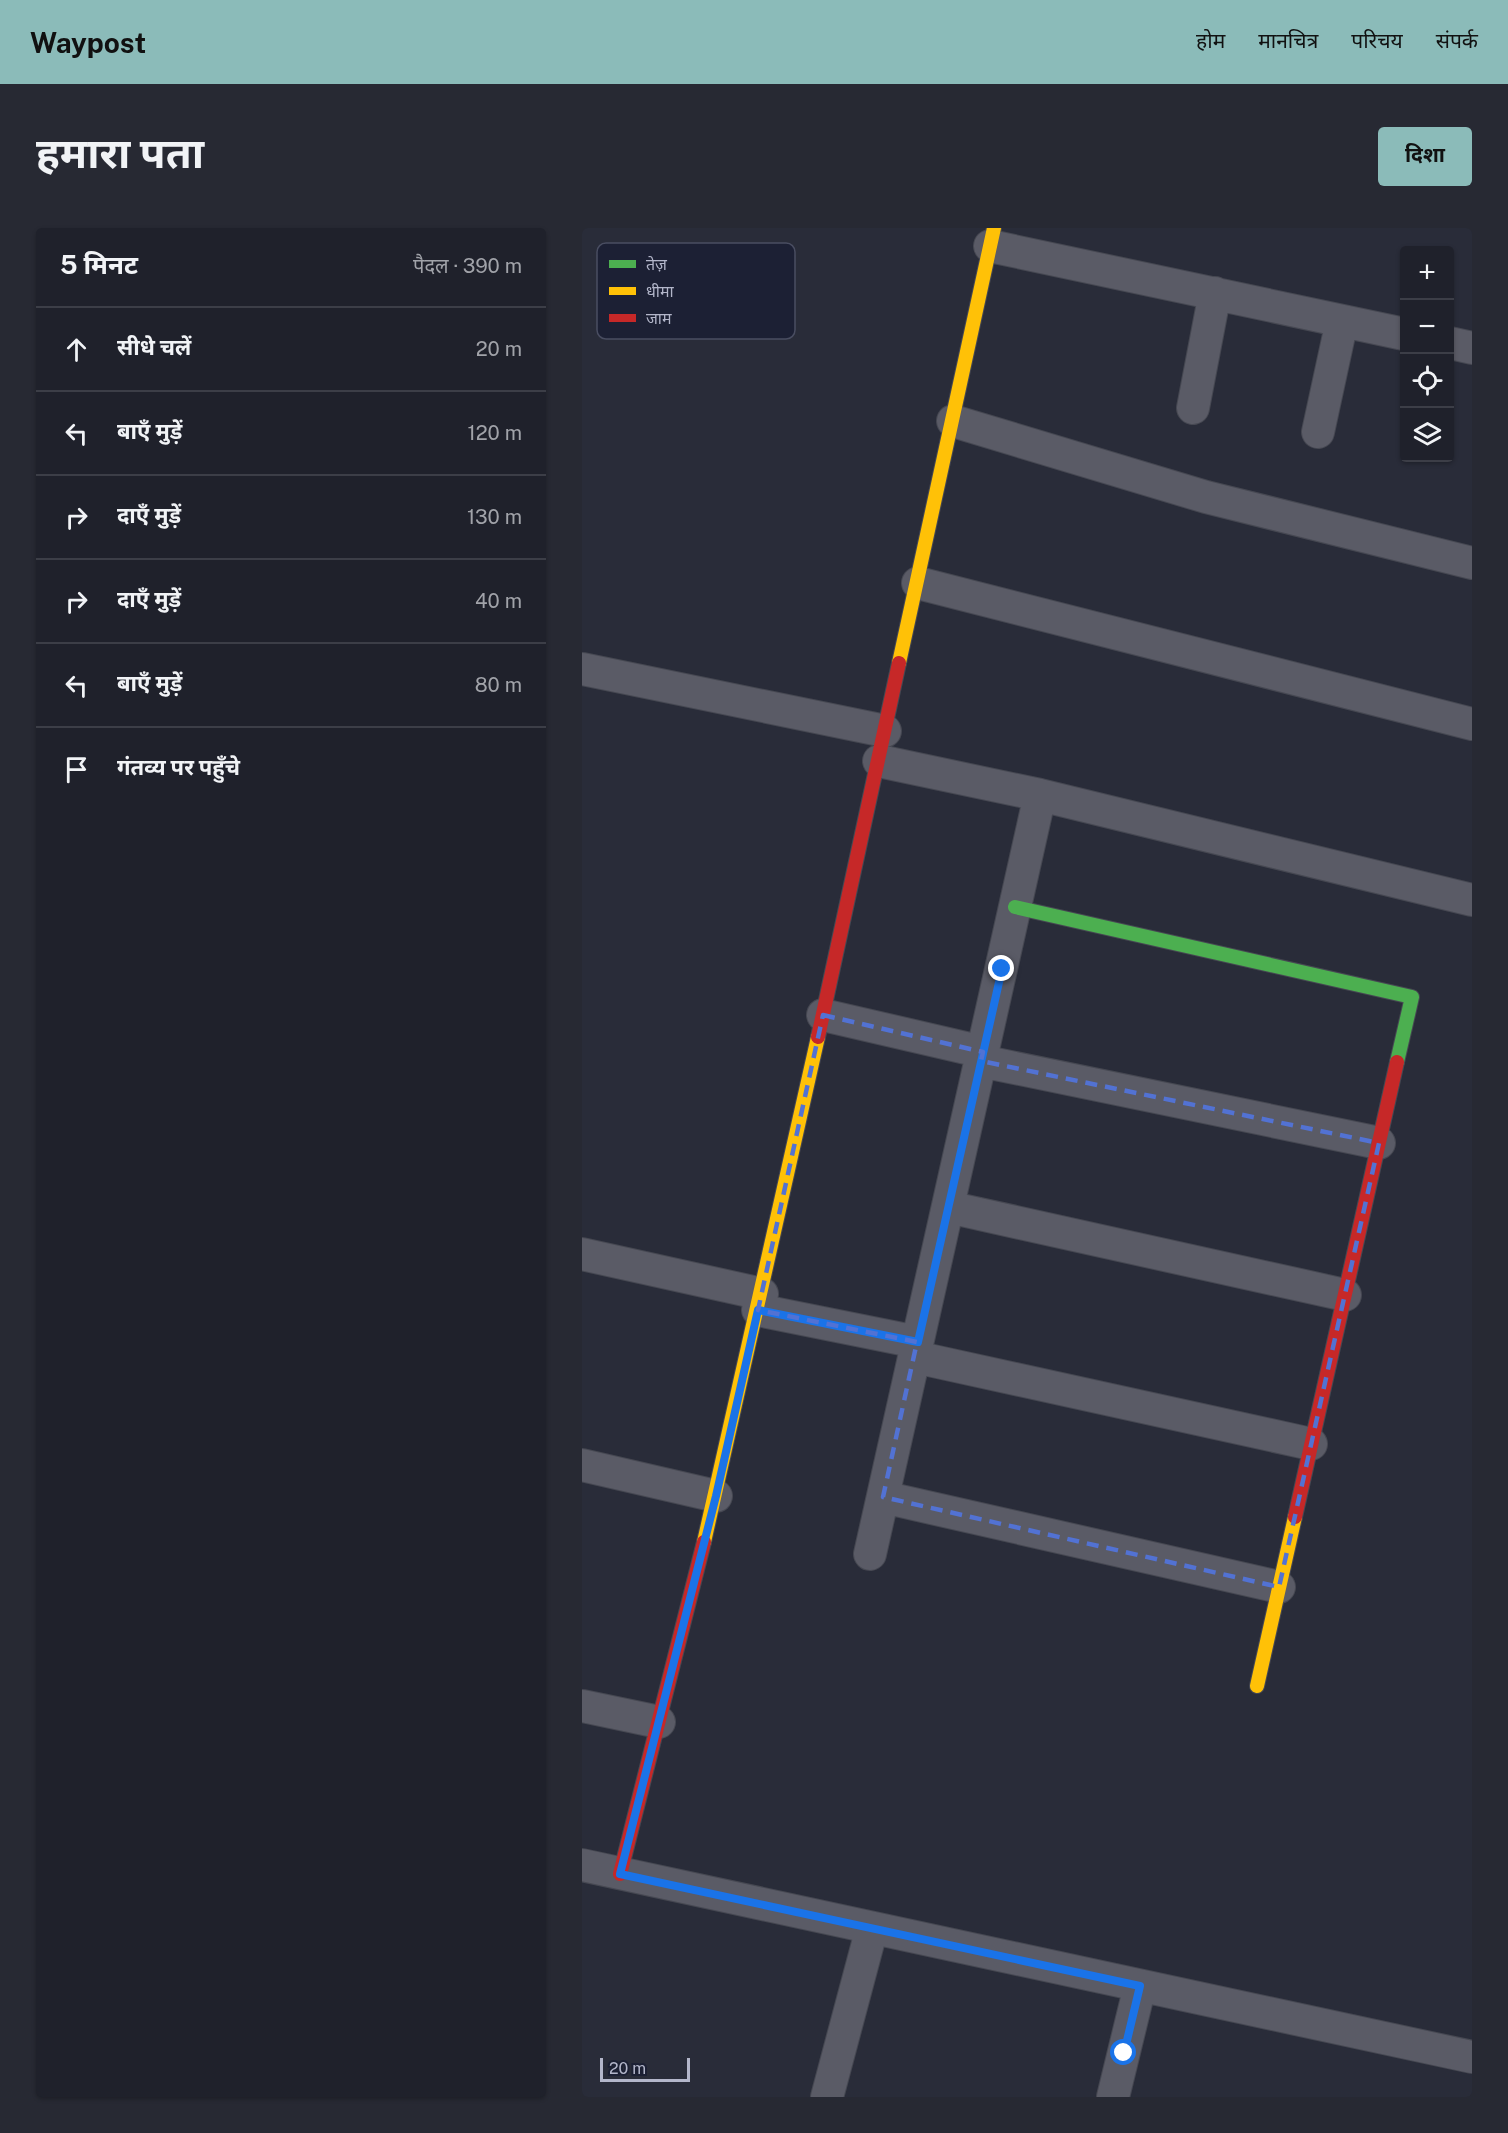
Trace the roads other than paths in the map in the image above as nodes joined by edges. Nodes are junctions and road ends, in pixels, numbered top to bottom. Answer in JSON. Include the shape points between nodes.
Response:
{"nodes":[{"id":1,"x":992,"y":237,"type":"edge"},
{"id":2,"x":1215,"y":293,"type":"junction"},
{"id":3,"x":1342,"y":321,"type":"junction"},
{"id":4,"x":1400,"y":333,"type":"edge"},
{"id":5,"x":1454,"y":344,"type":"edge"},
{"id":6,"x":1472,"y":348,"type":"edge"},
{"id":7,"x":1193,"y":408,"type":"dead end"},
{"id":8,"x":953,"y":421,"type":"junction"},
{"id":9,"x":1318,"y":432,"type":"dead end"},
{"id":10,"x":1472,"y":563,"type":"edge"},
{"id":11,"x":918,"y":583,"type":"junction"},
{"id":12,"x":582,"y":669,"type":"edge"},
{"id":13,"x":1472,"y":724,"type":"edge"},
{"id":14,"x":885,"y":731,"type":"junction"},
{"id":15,"x":879,"y":761,"type":"junction"},
{"id":16,"x":1040,"y":795,"type":"junction"},
{"id":17,"x":1472,"y":900,"type":"edge"},
{"id":18,"x":1016,"y":906,"type":"junction"},
{"id":19,"x":823,"y":1015,"type":"junction"},
{"id":20,"x":982,"y":1057,"type":"junction"},
{"id":21,"x":1378,"y":1143,"type":"junction"},
{"id":22,"x":948,"y":1207,"type":"junction"},
{"id":23,"x":582,"y":1254,"type":"edge"},
{"id":24,"x":1345,"y":1295,"type":"junction"},
{"id":25,"x":760,"y":1302,"type":"junction"},
{"id":26,"x":916,"y":1349,"type":"junction"},
{"id":27,"x":1311,"y":1444,"type":"junction"},
{"id":28,"x":582,"y":1465,"type":"edge"},
{"id":29,"x":716,"y":1496,"type":"junction"},
{"id":30,"x":883,"y":1497,"type":"junction"},
{"id":31,"x":870,"y":1554,"type":"dead end"},
{"id":32,"x":1279,"y":1587,"type":"junction"},
{"id":33,"x":1257,"y":1686,"type":"dead end"},
{"id":34,"x":582,"y":1706,"type":"edge"},
{"id":35,"x":659,"y":1722,"type":"junction"},
{"id":36,"x":582,"y":1865,"type":"edge"},
{"id":37,"x":620,"y":1874,"type":"junction"},
{"id":38,"x":872,"y":1928,"type":"junction"},
{"id":39,"x":1140,"y":1986,"type":"junction"},
{"id":40,"x":1472,"y":2057,"type":"edge"},
{"id":41,"x":827,"y":2097,"type":"edge"},
{"id":42,"x":1113,"y":2097,"type":"edge"}],
"edges":[{"from":1,"to":2,"type":"street"},
{"from":1,"to":8,"type":"street"},
{"from":2,"to":3,"type":"street"},
{"from":2,"to":7,"type":"street"},
{"from":3,"to":4,"type":"street"},
{"from":3,"to":9,"type":"street"},
{"from":5,"to":6,"type":"street"},
{"from":8,"to":10,"type":"street","via":[[1206,497]]},
{"from":8,"to":11,"type":"street"},
{"from":11,"to":13,"type":"street"},
{"from":11,"to":14,"type":"street"},
{"from":12,"to":14,"type":"street"},
{"from":14,"to":15,"type":"street"},
{"from":15,"to":16,"type":"street"},
{"from":15,"to":19,"type":"street"},
{"from":16,"to":17,"type":"street"},
{"from":16,"to":18,"type":"street"},
{"from":18,"to":20,"type":"street"},
{"from":18,"to":21,"type":"street","via":[[1412,997]]},
{"from":19,"to":20,"type":"street"},
{"from":19,"to":25,"type":"street"},
{"from":20,"to":21,"type":"street"},
{"from":20,"to":22,"type":"street"},
{"from":21,"to":24,"type":"street"},
{"from":22,"to":24,"type":"street"},
{"from":22,"to":26,"type":"street"},
{"from":23,"to":25,"type":"street"},
{"from":24,"to":27,"type":"street"},
{"from":25,"to":26,"type":"street"},
{"from":25,"to":29,"type":"street"},
{"from":26,"to":27,"type":"street"},
{"from":26,"to":30,"type":"street"},
{"from":27,"to":32,"type":"street"},
{"from":28,"to":29,"type":"street"},
{"from":29,"to":35,"type":"street"},
{"from":30,"to":31,"type":"street"},
{"from":30,"to":32,"type":"street"},
{"from":32,"to":33,"type":"street"},
{"from":34,"to":35,"type":"street"},
{"from":35,"to":37,"type":"street"},
{"from":36,"to":37,"type":"street"},
{"from":37,"to":38,"type":"street"},
{"from":38,"to":39,"type":"street"},
{"from":38,"to":41,"type":"street"},
{"from":39,"to":40,"type":"street"},
{"from":39,"to":42,"type":"street"}]}
